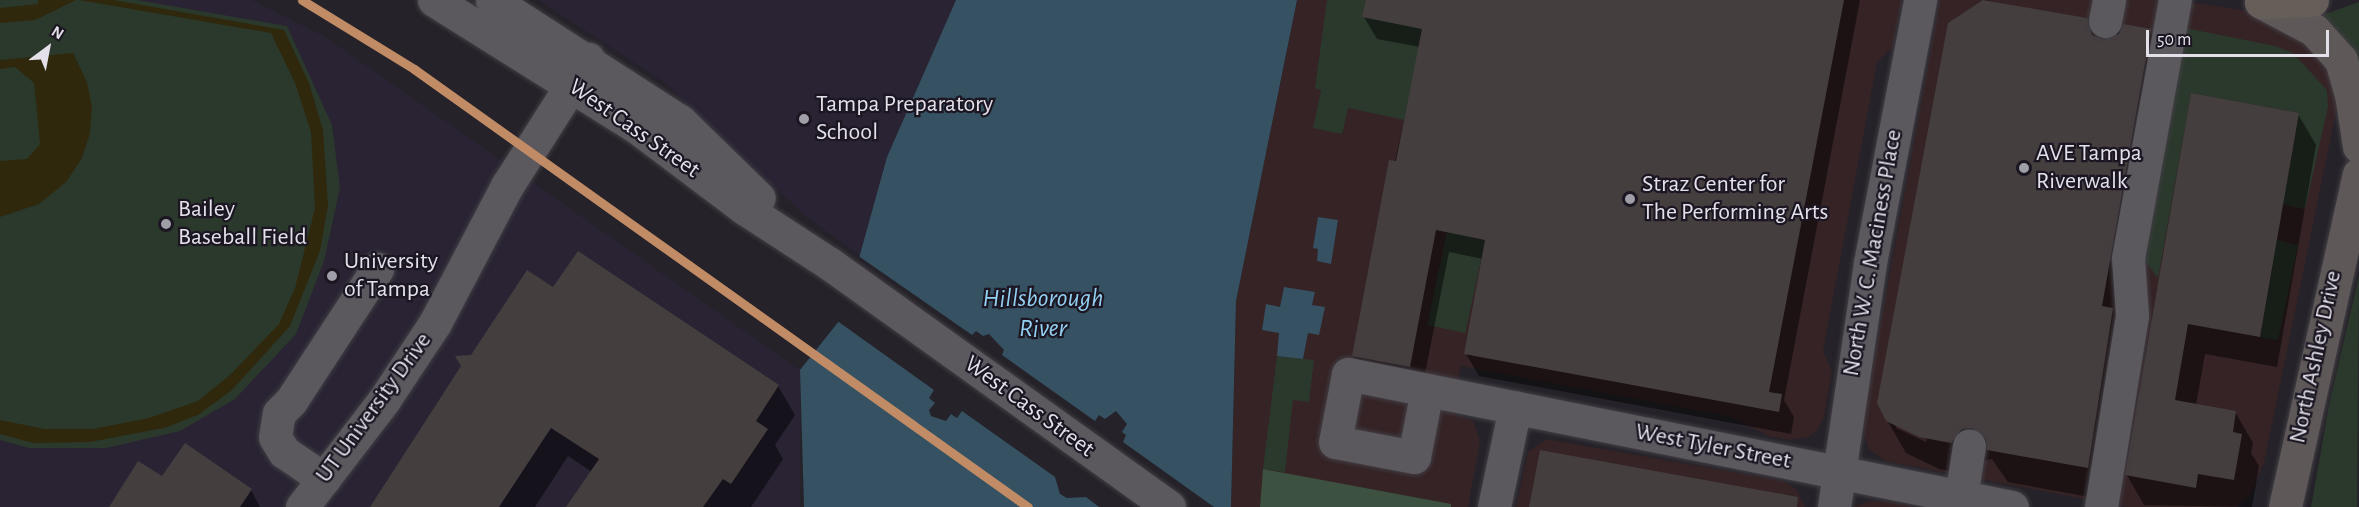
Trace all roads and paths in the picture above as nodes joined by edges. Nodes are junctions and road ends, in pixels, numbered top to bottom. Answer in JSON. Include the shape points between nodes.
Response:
{"nodes":[{"id":1,"x":434,"y":0,"type":"edge"},
{"id":2,"x":492,"y":0,"type":"edge"},
{"id":3,"x":1920,"y":0,"type":"edge"},
{"id":4,"x":2175,"y":0,"type":"edge"},
{"id":5,"x":2312,"y":0,"type":"edge"},
{"id":6,"x":2255,"y":1,"type":"edge"},
{"id":7,"x":580,"y":72,"type":"junction"},
{"id":8,"x":2359,"y":146,"type":"edge"},
{"id":9,"x":2359,"y":174,"type":"edge"},
{"id":10,"x":377,"y":269,"type":"dead end"},
{"id":11,"x":1427,"y":390,"type":"dead end"},
{"id":12,"x":1515,"y":406,"type":"junction"},
{"id":13,"x":1969,"y":446,"type":"dead end"},
{"id":14,"x":1840,"y":472,"type":"junction"},
{"id":15,"x":324,"y":479,"type":"junction"},
{"id":16,"x":1948,"y":499,"type":"edge"},
{"id":17,"x":302,"y":507,"type":"edge"},
{"id":18,"x":1169,"y":507,"type":"edge"},
{"id":19,"x":1494,"y":507,"type":"edge"},
{"id":20,"x":1834,"y":507,"type":"edge"},
{"id":21,"x":2012,"y":507,"type":"edge"},
{"id":22,"x":2101,"y":507,"type":"edge"},
{"id":23,"x":2285,"y":507,"type":"edge"}],
"edges":[{"from":1,"to":7,"type":"street","name":"West Cass Street"},
{"from":2,"to":7,"type":"street","name":"West Cass Street"},
{"from":3,"to":14,"type":"street","name":"North W. C. Maciness Place","via":[[1866,286]]},
{"from":4,"to":22,"type":"street","via":[[2128,258],[2132,315]]},
{"from":5,"to":6,"type":"highway"},
{"from":6,"to":8,"type":"main road","via":[[2314,30],[2341,60]]},
{"from":7,"to":15,"type":"street","name":"UT University Drive","via":[[507,186],[435,324]]},
{"from":7,"to":18,"type":"street","name":"West Cass Street","via":[[638,128],[744,208],[831,264]]},
{"from":9,"to":23,"type":"main road","name":"North Ashley Drive"},
{"from":10,"to":15,"type":"street","via":[[291,401],[279,413],[275,437],[284,452]]},
{"from":11,"to":12,"type":"street","name":"West Tyler Street"},
{"from":12,"to":14,"type":"street","name":"West Tyler Street"},
{"from":12,"to":19,"type":"street"},
{"from":13,"to":16,"type":"street"},
{"from":14,"to":16,"type":"street","name":"West Tyler Street"},
{"from":14,"to":20,"type":"street","name":"North W. C. Maciness Place"},
{"from":15,"to":17,"type":"street","name":"UT University Drive"},
{"from":16,"to":21,"type":"street","name":"West Tyler Street"}]}
